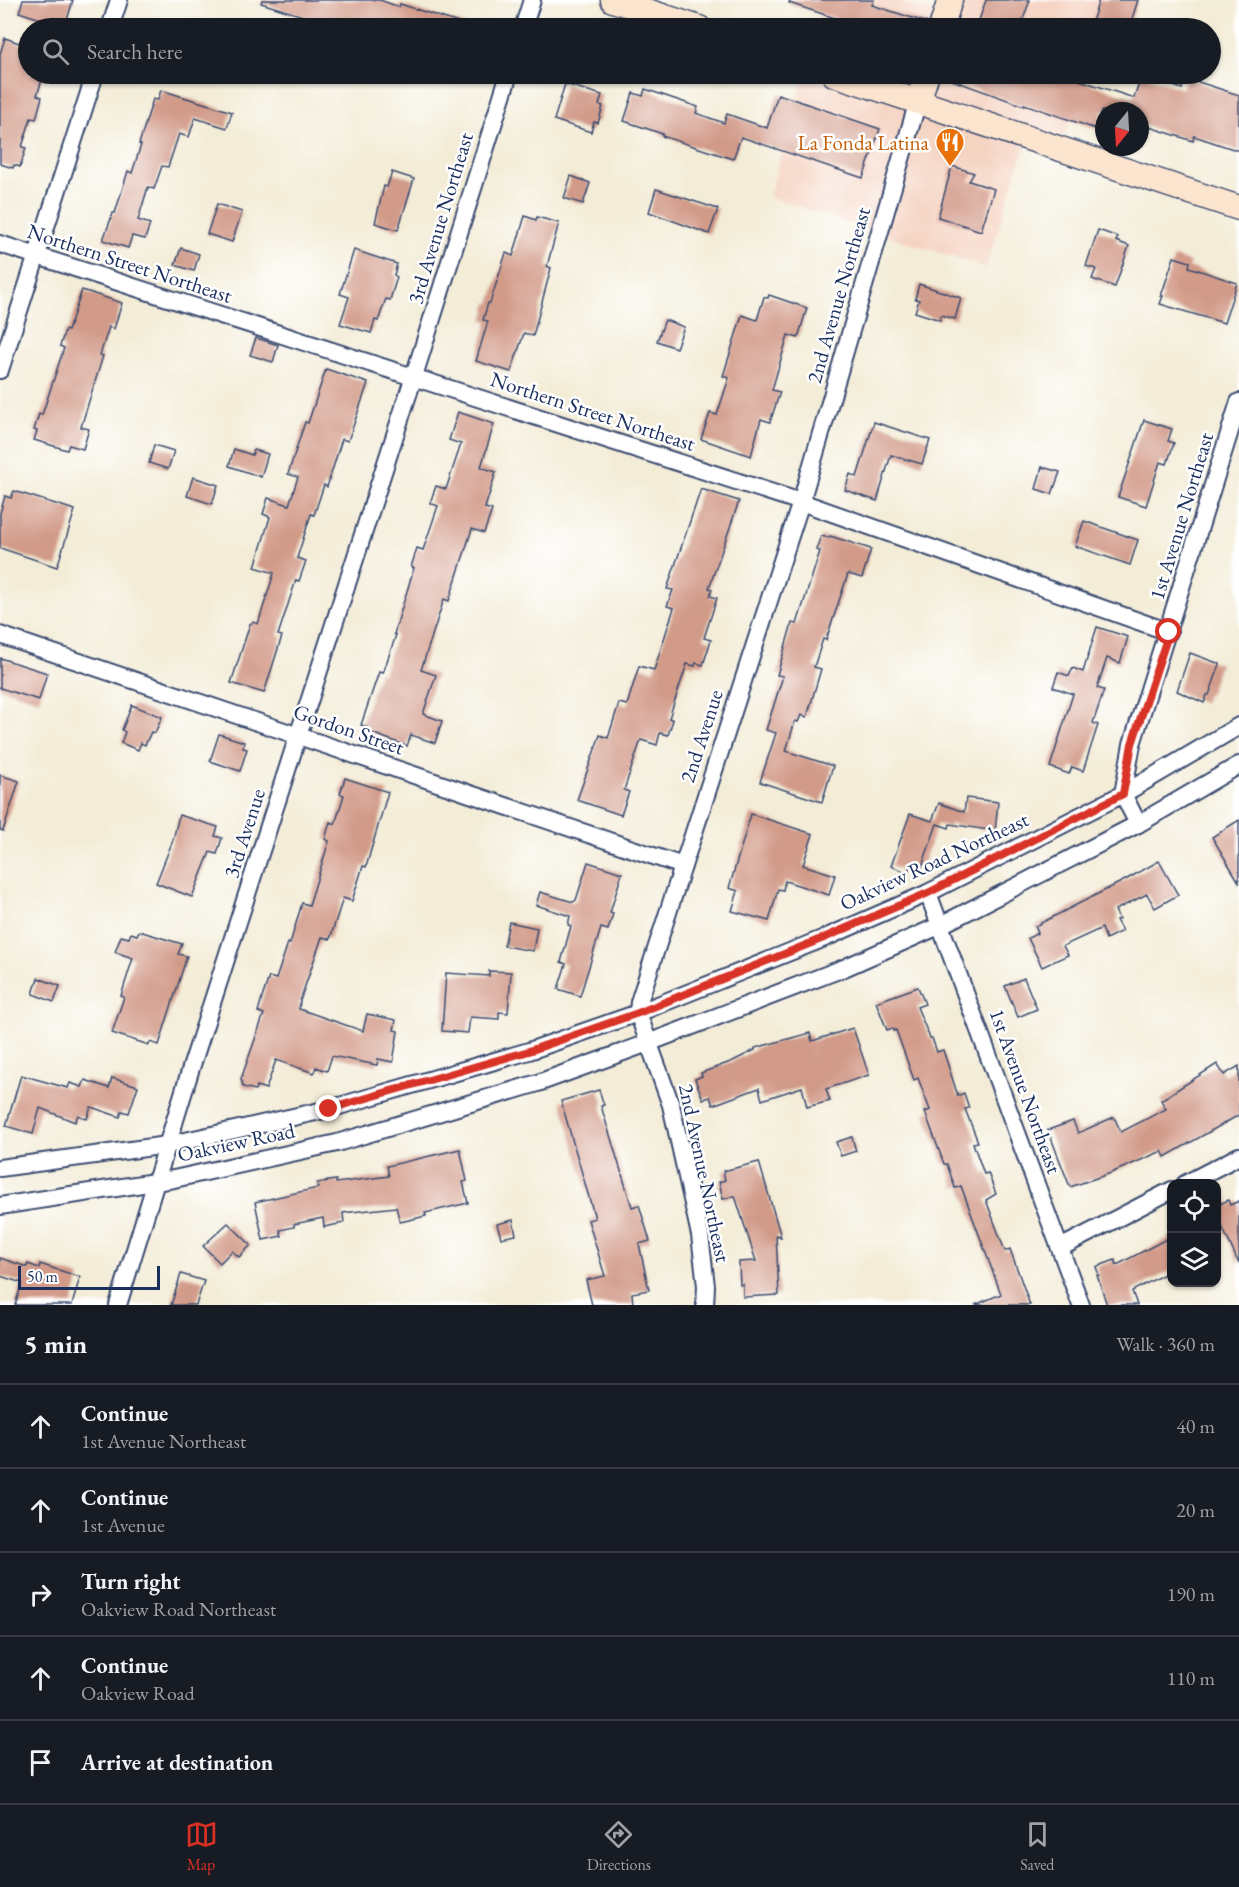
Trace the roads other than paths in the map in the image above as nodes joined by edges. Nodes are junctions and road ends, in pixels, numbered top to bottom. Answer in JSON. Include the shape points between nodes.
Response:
{"nodes":[{"id":1,"x":119,"y":0,"type":"edge"},
{"id":2,"x":532,"y":0,"type":"edge"},
{"id":3,"x":613,"y":0,"type":"edge"},
{"id":4,"x":950,"y":0,"type":"edge"},
{"id":5,"x":113,"y":18,"type":"edge"},
{"id":6,"x":526,"y":18,"type":"edge"},
{"id":7,"x":668,"y":18,"type":"edge"},
{"id":8,"x":944,"y":18,"type":"edge"},
{"id":9,"x":92,"y":84,"type":"edge"},
{"id":10,"x":506,"y":84,"type":"edge"},
{"id":11,"x":865,"y":84,"type":"edge"},
{"id":12,"x":924,"y":84,"type":"edge"},
{"id":13,"x":918,"y":101,"type":"junction"},
{"id":14,"x":1239,"y":208,"type":"edge"},
{"id":15,"x":0,"y":244,"type":"edge"},
{"id":16,"x":35,"y":257,"type":"junction"},
{"id":17,"x":0,"y":370,"type":"edge"},
{"id":18,"x":414,"y":376,"type":"junction"},
{"id":19,"x":1239,"y":402,"type":"edge"},
{"id":20,"x":801,"y":502,"type":"junction"},
{"id":21,"x":1169,"y":632,"type":"junction"},
{"id":22,"x":0,"y":635,"type":"edge"},
{"id":23,"x":1239,"y":726,"type":"edge"},
{"id":24,"x":299,"y":736,"type":"junction"},
{"id":25,"x":1239,"y":765,"type":"edge"},
{"id":26,"x":1123,"y":794,"type":"junction"},
{"id":27,"x":1138,"y":824,"type":"junction"},
{"id":28,"x":682,"y":866,"type":"junction"},
{"id":29,"x":928,"y":893,"type":"junction"},
{"id":30,"x":940,"y":925,"type":"junction"},
{"id":31,"x":638,"y":1013,"type":"junction"},
{"id":32,"x":648,"y":1043,"type":"junction"},
{"id":33,"x":167,"y":1145,"type":"junction"},
{"id":34,"x":1239,"y":1156,"type":"edge"},
{"id":35,"x":0,"y":1168,"type":"edge"},
{"id":36,"x":1195,"y":1179,"type":"edge"},
{"id":37,"x":156,"y":1182,"type":"junction"},
{"id":38,"x":1167,"y":1193,"type":"edge"},
{"id":39,"x":0,"y":1206,"type":"edge"},
{"id":40,"x":1060,"y":1248,"type":"junction"},
{"id":41,"x":118,"y":1305,"type":"edge"},
{"id":42,"x":705,"y":1305,"type":"edge"},
{"id":43,"x":1081,"y":1305,"type":"edge"}],
"edges":[{"from":1,"to":5,"type":"street"},
{"from":2,"to":6,"type":"street"},
{"from":3,"to":7,"type":"street"},
{"from":4,"to":8,"type":"street"},
{"from":9,"to":16,"type":"street"},
{"from":10,"to":18,"type":"street","name":"3rd Avenue Northeast"},
{"from":11,"to":13,"type":"street"},
{"from":12,"to":13,"type":"street"},
{"from":13,"to":14,"type":"street"},
{"from":13,"to":20,"type":"street","name":"2nd Avenue Northeast"},
{"from":15,"to":16,"type":"street","name":"Northern Street Northeast"},
{"from":16,"to":17,"type":"street"},
{"from":16,"to":18,"type":"street","name":"Northern Street Northeast"},
{"from":18,"to":20,"type":"street","name":"Northern Street Northeast"},
{"from":18,"to":24,"type":"street","name":"3rd Avenue"},
{"from":19,"to":21,"type":"street","name":"1st Avenue Northeast"},
{"from":20,"to":21,"type":"street","name":"Northern Street Northeast"},
{"from":20,"to":28,"type":"street","name":"2nd Avenue"},
{"from":21,"to":26,"type":"street","name":"1st Avenue Northeast","via":[[1132,744]]},
{"from":22,"to":24,"type":"street","name":"Gordon Street"},
{"from":23,"to":26,"type":"street","name":"Oakview Road Northeast"},
{"from":24,"to":28,"type":"street","name":"Gordon Street"},
{"from":24,"to":33,"type":"street","name":"3rd Avenue"},
{"from":25,"to":27,"type":"street"},
{"from":26,"to":27,"type":"street"},
{"from":26,"to":29,"type":"street","name":"Oakview Road Northeast"},
{"from":27,"to":30,"type":"street"},
{"from":28,"to":31,"type":"street","name":"2nd Avenue"},
{"from":29,"to":30,"type":"street","name":"1st Avenue Northeast"},
{"from":29,"to":31,"type":"street","name":"Oakview Road Northeast"},
{"from":30,"to":32,"type":"street","via":[[844,968]]},
{"from":30,"to":40,"type":"street","name":"1st Avenue Northeast"},
{"from":31,"to":32,"type":"street","name":"2nd Avenue Northeast"},
{"from":31,"to":33,"type":"street","name":"Oakview Road","via":[[529,1051],[329,1109]]},
{"from":32,"to":37,"type":"street","name":"Oakview Road","via":[[538,1083],[337,1143]]},
{"from":32,"to":42,"type":"street","name":"2nd Avenue Northeast","via":[[671,1105],[700,1235]]},
{"from":33,"to":35,"type":"street","name":"Oakview Road"},
{"from":33,"to":37,"type":"street","name":"3rd Avenue"},
{"from":34,"to":36,"type":"street"},
{"from":37,"to":39,"type":"street","name":"Oakview Road"},
{"from":37,"to":41,"type":"street","name":"3rd Avenue"},
{"from":38,"to":40,"type":"street"},
{"from":40,"to":43,"type":"street","name":"1st Avenue Northeast"}]}
